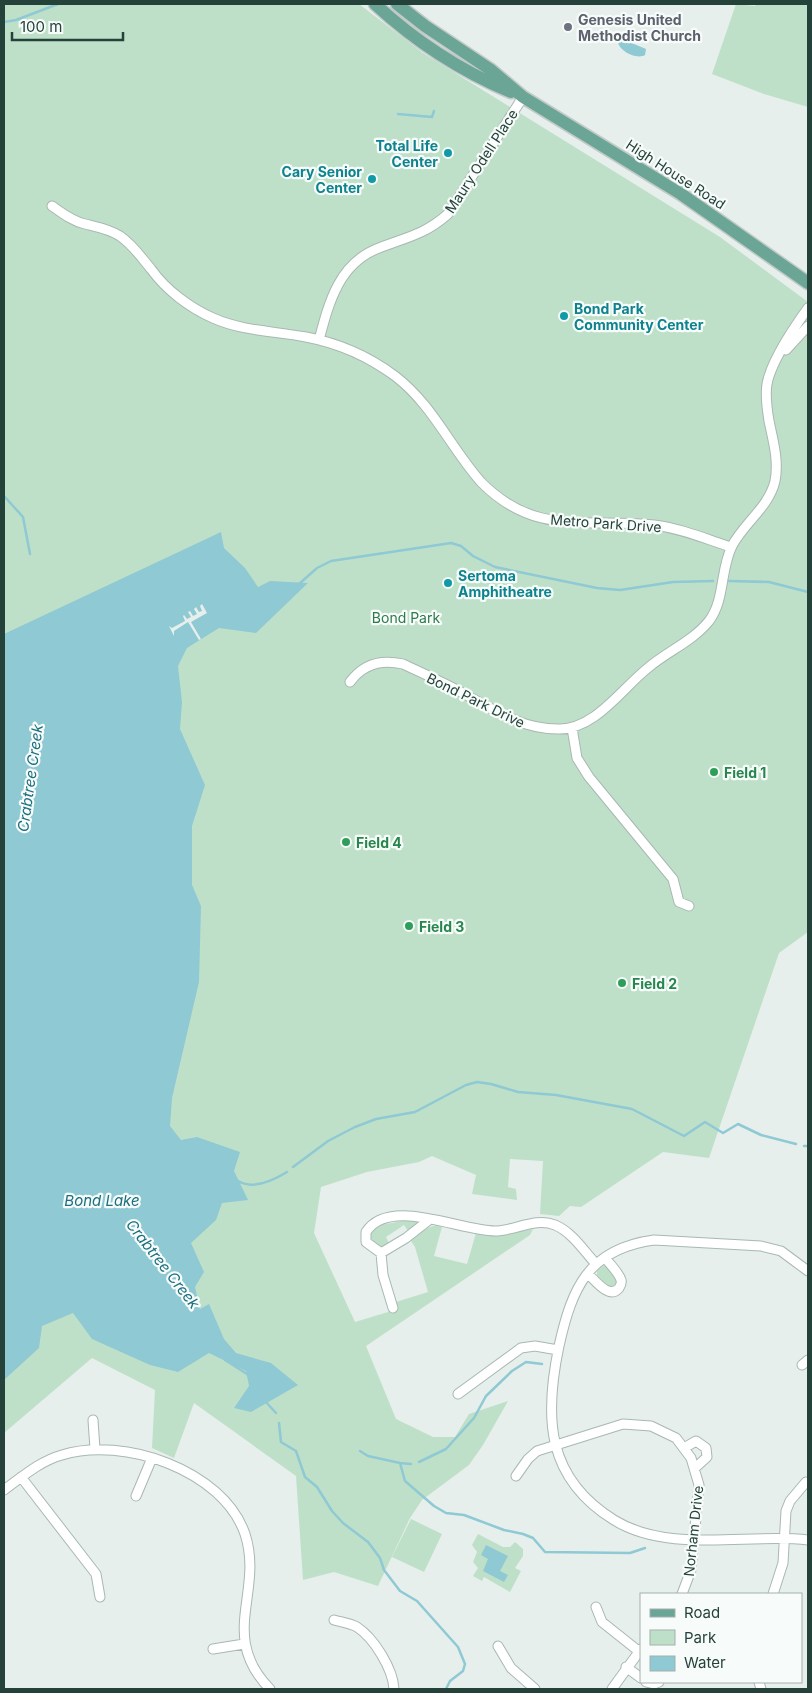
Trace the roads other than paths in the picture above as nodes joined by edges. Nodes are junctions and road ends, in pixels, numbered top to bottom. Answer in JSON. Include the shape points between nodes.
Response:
{"nodes":[{"id":1,"x":375,"y":4,"type":"edge"},
{"id":2,"x":397,"y":4,"type":"edge"},
{"id":3,"x":523,"y":97,"type":"junction"},
{"id":4,"x":52,"y":206,"type":"dead end"},
{"id":5,"x":808,"y":282,"type":"edge"},
{"id":6,"x":808,"y":308,"type":"edge"},
{"id":7,"x":808,"y":326,"type":"edge"},
{"id":8,"x":319,"y":340,"type":"junction"},
{"id":9,"x":779,"y":357,"type":"junction"},
{"id":10,"x":731,"y":548,"type":"junction"},
{"id":11,"x":350,"y":682,"type":"dead end"},
{"id":12,"x":572,"y":728,"type":"junction"},
{"id":13,"x":689,"y":906,"type":"dead end"},
{"id":14,"x":429,"y":1220,"type":"junction"},
{"id":15,"x":381,"y":1253,"type":"junction"},
{"id":16,"x":605,"y":1258,"type":"junction"},
{"id":17,"x":596,"y":1264,"type":"junction"},
{"id":18,"x":808,"y":1271,"type":"edge"},
{"id":19,"x":588,"y":1274,"type":"junction"},
{"id":20,"x":393,"y":1308,"type":"dead end"},
{"id":21,"x":558,"y":1350,"type":"junction"},
{"id":22,"x":458,"y":1394,"type":"dead end"},
{"id":23,"x":93,"y":1420,"type":"dead end"},
{"id":24,"x":556,"y":1444,"type":"junction"},
{"id":25,"x":684,"y":1448,"type":"junction"},
{"id":26,"x":95,"y":1449,"type":"junction"},
{"id":27,"x":152,"y":1458,"type":"junction"},
{"id":28,"x":696,"y":1468,"type":"junction"},
{"id":29,"x":516,"y":1476,"type":"dead end"},
{"id":30,"x":21,"y":1477,"type":"junction"},
{"id":31,"x":806,"y":1482,"type":"dead end"},
{"id":32,"x":4,"y":1490,"type":"edge"},
{"id":33,"x":136,"y":1496,"type":"dead end"},
{"id":34,"x":694,"y":1538,"type":"junction"},
{"id":35,"x":783,"y":1539,"type":"junction"},
{"id":36,"x":808,"y":1540,"type":"edge"},
{"id":37,"x":682,"y":1593,"type":"edge"},
{"id":38,"x":774,"y":1593,"type":"edge"},
{"id":39,"x":100,"y":1597,"type":"dead end"},
{"id":40,"x":596,"y":1607,"type":"dead end"},
{"id":41,"x":334,"y":1620,"type":"dead end"},
{"id":42,"x":244,"y":1644,"type":"junction"},
{"id":43,"x":498,"y":1646,"type":"dead end"},
{"id":44,"x":214,"y":1649,"type":"dead end"},
{"id":45,"x":640,"y":1651,"type":"edge"},
{"id":46,"x":626,"y":1667,"type":"junction"},
{"id":47,"x":640,"y":1677,"type":"edge"},
{"id":48,"x":270,"y":1689,"type":"edge"},
{"id":49,"x":394,"y":1689,"type":"edge"},
{"id":50,"x":535,"y":1689,"type":"edge"},
{"id":51,"x":612,"y":1689,"type":"edge"}],
"edges":[{"from":1,"to":3,"type":"main road","name":"High House Road","via":[[428,46],[485,81]]},
{"from":2,"to":3,"type":"main road","name":"High House Road","via":[[491,70]]},
{"from":3,"to":5,"type":"main road","name":"High House Road","via":[[689,200]]},
{"from":3,"to":8,"type":"street","name":"Maury Odell Place","via":[[448,214],[413,238],[362,256],[346,271],[328,305]]},
{"from":4,"to":8,"type":"street","name":"Metro Park Drive","via":[[84,224],[104,228],[120,236],[160,280],[186,303],[212,318],[244,328]]},
{"from":6,"to":9,"type":"street"},
{"from":7,"to":9,"type":"street"},
{"from":8,"to":10,"type":"street","name":"Metro Park Drive","via":[[370,360],[403,383],[429,409],[480,482],[516,508],[565,523],[654,525]]},
{"from":9,"to":10,"type":"street","via":[[770,371],[766,394],[775,452],[775,480],[764,504]]},
{"from":10,"to":12,"type":"street","via":[[716,609],[709,620],[696,634],[650,666],[599,712]]},
{"from":11,"to":12,"type":"street","name":"Bond Park Drive","via":[[358,672],[374,663],[394,662],[516,722],[544,728]]},
{"from":12,"to":13,"type":"street","via":[[577,758],[588,777],[673,879],[679,902]]},
{"from":14,"to":15,"type":"street"},
{"from":14,"to":15,"type":"street","via":[[398,1215],[375,1221],[366,1232],[366,1242]]},
{"from":14,"to":17,"type":"street","via":[[489,1231],[551,1224],[570,1236]]},
{"from":15,"to":20,"type":"street","via":[[383,1275]]},
{"from":16,"to":17,"type":"street"},
{"from":16,"to":18,"type":"street","via":[[639,1242],[669,1240],[773,1249],[790,1256]]},
{"from":16,"to":19,"type":"street","via":[[621,1279],[619,1288],[608,1292]]},
{"from":17,"to":19,"type":"street"},
{"from":19,"to":21,"type":"street","via":[[568,1308]]},
{"from":21,"to":22,"type":"street","via":[[540,1346],[521,1348]]},
{"from":21,"to":24,"type":"street","via":[[550,1402]]},
{"from":23,"to":26,"type":"street"},
{"from":24,"to":25,"type":"street","name":"Norham Drive","via":[[612,1427],[641,1424],[666,1432]]},
{"from":24,"to":29,"type":"street","name":"Norham Drive","via":[[533,1453]]},
{"from":24,"to":34,"type":"street","via":[[573,1480],[604,1513],[647,1534]]},
{"from":25,"to":28,"type":"street","name":"Norham Drive"},
{"from":25,"to":28,"type":"street","name":"Norham Drive","via":[[696,1442],[706,1448],[706,1457]]},
{"from":26,"to":27,"type":"street","via":[[127,1451]]},
{"from":26,"to":30,"type":"street","via":[[50,1459]]},
{"from":27,"to":33,"type":"street"},
{"from":27,"to":42,"type":"street","via":[[207,1485],[238,1518],[245,1535],[250,1572]]},
{"from":28,"to":34,"type":"street","name":"Norham Drive","via":[[699,1492]]},
{"from":30,"to":32,"type":"street"},
{"from":30,"to":39,"type":"street","via":[[96,1574]]},
{"from":31,"to":35,"type":"street","via":[[788,1506]]},
{"from":34,"to":35,"type":"street"},
{"from":34,"to":37,"type":"street","name":"Norham Drive","via":[[691,1570]]},
{"from":35,"to":36,"type":"street"},
{"from":35,"to":38,"type":"street","via":[[783,1563]]},
{"from":40,"to":45,"type":"street","via":[[602,1622]]},
{"from":41,"to":49,"type":"street","via":[[359,1629],[376,1648],[390,1670]]},
{"from":42,"to":44,"type":"street"},
{"from":42,"to":48,"type":"street","via":[[256,1672]]},
{"from":43,"to":50,"type":"street","via":[[511,1668]]},
{"from":45,"to":46,"type":"street"},
{"from":46,"to":47,"type":"street"},
{"from":46,"to":51,"type":"street"}]}
